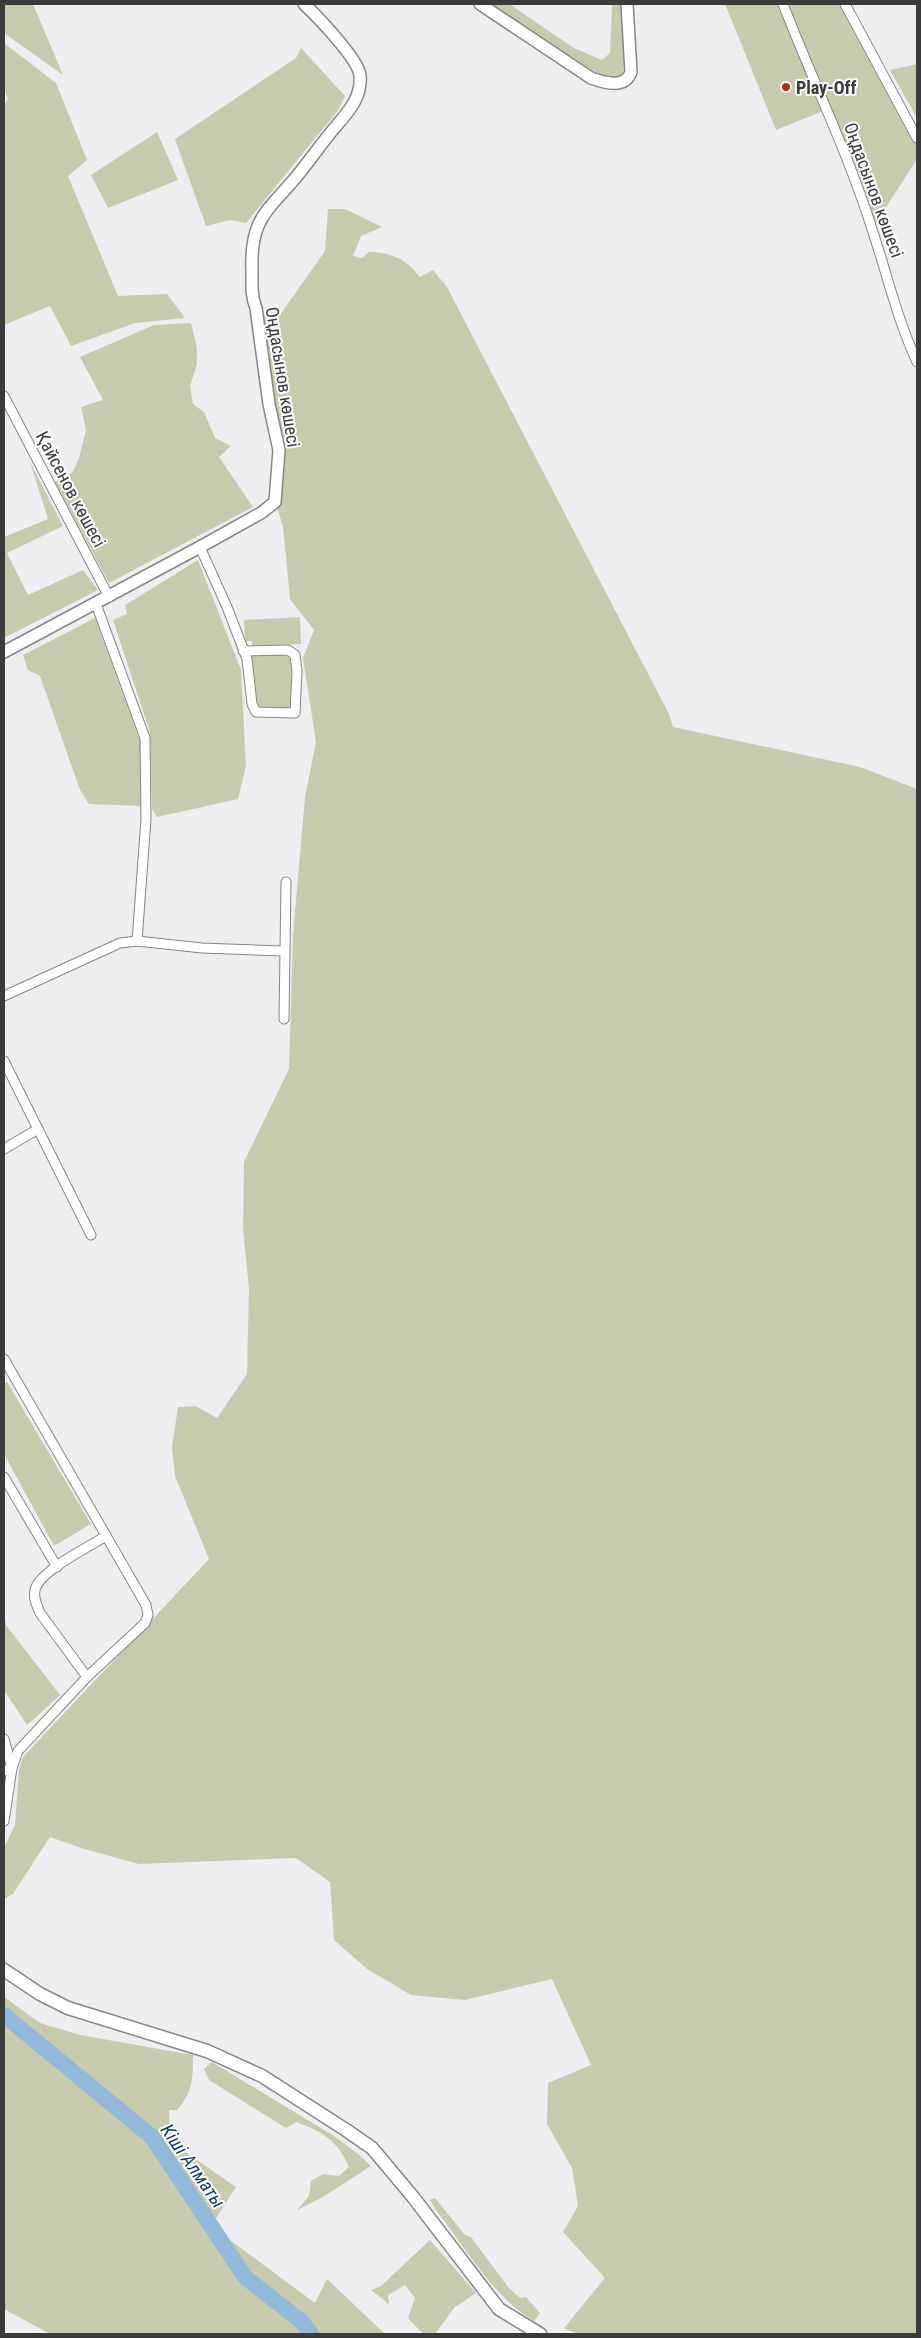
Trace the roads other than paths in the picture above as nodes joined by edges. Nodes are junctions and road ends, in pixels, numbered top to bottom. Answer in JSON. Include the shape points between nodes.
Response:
{"nodes":[{"id":1,"x":304,"y":4,"type":"edge"},
{"id":2,"x":480,"y":4,"type":"edge"},
{"id":3,"x":627,"y":4,"type":"edge"},
{"id":4,"x":783,"y":4,"type":"edge"},
{"id":5,"x":845,"y":4,"type":"edge"},
{"id":6,"x":917,"y":138,"type":"edge"},
{"id":7,"x":917,"y":362,"type":"edge"},
{"id":8,"x":4,"y":396,"type":"edge"},
{"id":9,"x":200,"y":547,"type":"junction"},
{"id":10,"x":109,"y":597,"type":"junction"},
{"id":11,"x":96,"y":604,"type":"junction"},
{"id":12,"x":244,"y":651,"type":"junction"},
{"id":13,"x":4,"y":652,"type":"edge"},
{"id":14,"x":286,"y":882,"type":"dead end"},
{"id":15,"x":137,"y":941,"type":"junction"},
{"id":16,"x":284,"y":951,"type":"junction"},
{"id":17,"x":4,"y":996,"type":"edge"},
{"id":18,"x":284,"y":1019,"type":"dead end"},
{"id":19,"x":4,"y":1061,"type":"edge"},
{"id":20,"x":38,"y":1129,"type":"junction"},
{"id":21,"x":4,"y":1149,"type":"edge"},
{"id":22,"x":91,"y":1235,"type":"dead end"},
{"id":23,"x":4,"y":1359,"type":"edge"},
{"id":24,"x":4,"y":1477,"type":"edge"},
{"id":25,"x":106,"y":1536,"type":"junction"},
{"id":26,"x":57,"y":1567,"type":"junction"},
{"id":27,"x":87,"y":1677,"type":"junction"},
{"id":28,"x":4,"y":1739,"type":"edge"},
{"id":29,"x":8,"y":1770,"type":"edge"},
{"id":30,"x":4,"y":1820,"type":"edge"},
{"id":31,"x":4,"y":1970,"type":"edge"},
{"id":32,"x":540,"y":2334,"type":"edge"}],
"edges":[{"from":1,"to":9,"type":"street","name":"Оңдасынов көшесі","via":[[322,21],[359,71],[358,96],[349,112],[297,176],[268,206],[254,236],[252,298],[279,450],[275,502]]},
{"from":2,"to":3,"type":"street","via":[[591,78],[622,83],[632,72]]},
{"from":4,"to":7,"type":"street","name":"Оңдасынов көшесі","via":[[846,158],[872,229],[892,298]]},
{"from":5,"to":6,"type":"street"},
{"from":8,"to":10,"type":"street","name":"Қайсенов көшесі"},
{"from":9,"to":10,"type":"street","name":"Оңдасынов көшесі"},
{"from":9,"to":12,"type":"street"},
{"from":10,"to":11,"type":"street","name":"Оңдасынов көшесі"},
{"from":11,"to":13,"type":"street","name":"Оңдасынов көшесі"},
{"from":11,"to":15,"type":"street","via":[[145,738],[146,818]]},
{"from":12,"to":12,"type":"street","via":[[256,712],[295,713],[295,655],[288,650]]},
{"from":14,"to":16,"type":"street"},
{"from":15,"to":16,"type":"street","via":[[202,948]]},
{"from":15,"to":17,"type":"street","via":[[120,943]]},
{"from":16,"to":18,"type":"street"},
{"from":19,"to":20,"type":"street"},
{"from":20,"to":21,"type":"street"},
{"from":20,"to":22,"type":"street"},
{"from":23,"to":25,"type":"street"},
{"from":24,"to":26,"type":"street"},
{"from":25,"to":26,"type":"street"},
{"from":25,"to":27,"type":"street","via":[[146,1605],[148,1615],[145,1623]]},
{"from":26,"to":27,"type":"street","via":[[42,1576],[34,1590],[35,1601],[40,1613]]},
{"from":27,"to":29,"type":"street","via":[[18,1751]]},
{"from":28,"to":29,"type":"street"},
{"from":29,"to":30,"type":"street"},
{"from":31,"to":32,"type":"main road","via":[[68,2008],[207,2051],[262,2076],[346,2130],[372,2148],[499,2308]]}]}
